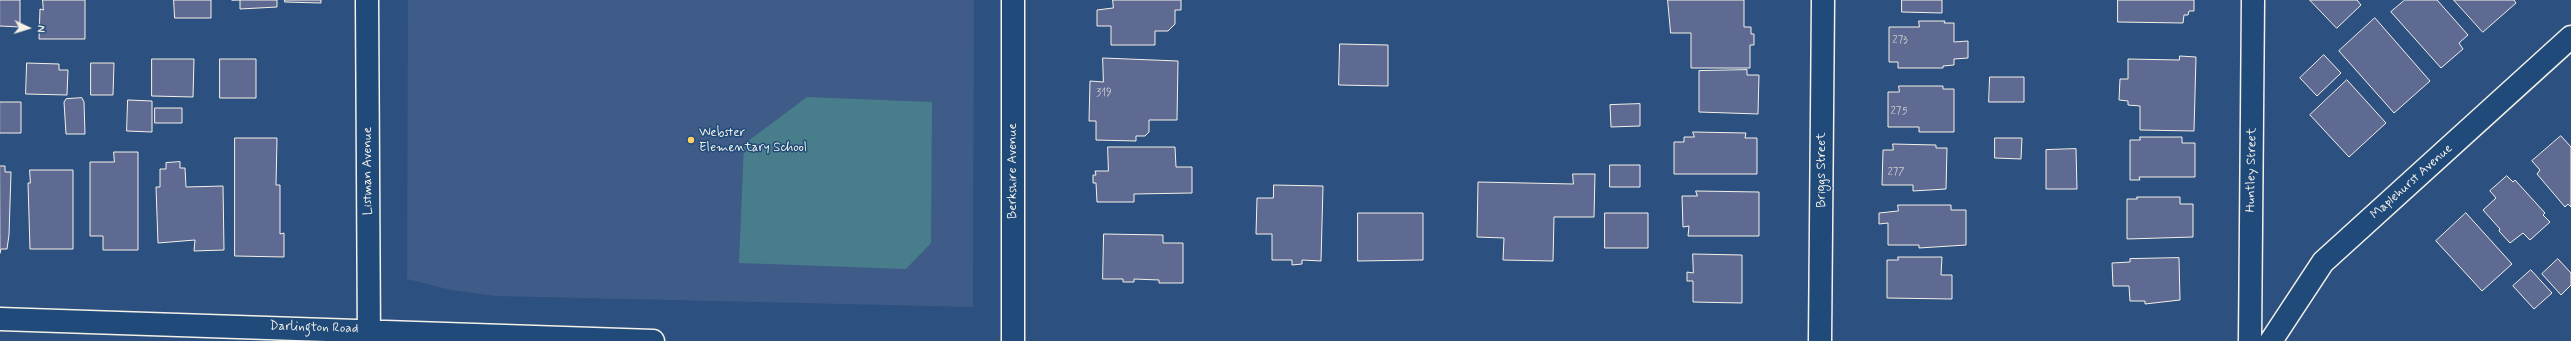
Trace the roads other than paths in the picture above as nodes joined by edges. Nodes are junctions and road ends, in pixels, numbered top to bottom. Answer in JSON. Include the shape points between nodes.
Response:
{"nodes":[{"id":1,"x":367,"y":0,"type":"edge"},
{"id":2,"x":1013,"y":0,"type":"edge"},
{"id":3,"x":1823,"y":0,"type":"edge"},
{"id":4,"x":2254,"y":0,"type":"edge"},
{"id":5,"x":2571,"y":37,"type":"edge"},
{"id":6,"x":0,"y":319,"type":"edge"},
{"id":7,"x":369,"y":335,"type":"edge"},
{"id":8,"x":653,"y":341,"type":"edge"},
{"id":9,"x":1013,"y":341,"type":"edge"},
{"id":10,"x":1820,"y":341,"type":"edge"},
{"id":11,"x":2250,"y":341,"type":"edge"},
{"id":12,"x":2271,"y":341,"type":"edge"}],
"edges":[{"from":1,"to":7,"type":"street","name":"Listman Avenue"},
{"from":2,"to":9,"type":"street","name":"Berkshire Avenue"},
{"from":3,"to":10,"type":"street","name":"Briggs Street"},
{"from":4,"to":11,"type":"street","name":"Huntley Street"},
{"from":5,"to":12,"type":"street","name":"Maplehurst Avenue","via":[[2323,262]]},
{"from":6,"to":7,"type":"street","name":"Darlington Road"},
{"from":7,"to":8,"type":"street","name":"Darlington Road"}]}
